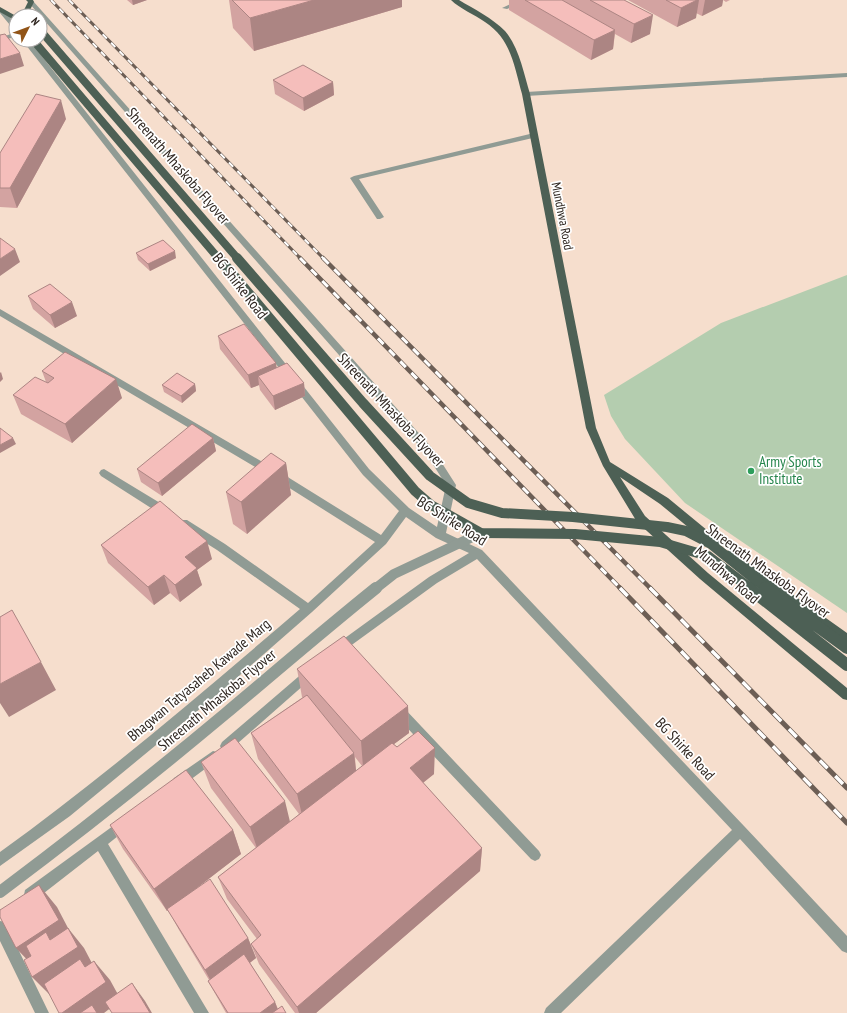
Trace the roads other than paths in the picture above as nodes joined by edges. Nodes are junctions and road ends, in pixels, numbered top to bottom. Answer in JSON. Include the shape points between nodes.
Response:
{"nodes":[{"id":1,"x":454,"y":0,"type":"edge"},
{"id":2,"x":525,"y":0,"type":"edge"},
{"id":3,"x":30,"y":1,"type":"edge"},
{"id":4,"x":505,"y":8,"type":"dead end"},
{"id":5,"x":1,"y":10,"type":"edge"},
{"id":6,"x":8,"y":19,"type":"edge"},
{"id":7,"x":48,"y":39,"type":"edge"},
{"id":8,"x":31,"y":48,"type":"edge"},
{"id":9,"x":40,"y":48,"type":"edge"},
{"id":10,"x":847,"y":75,"type":"edge"},
{"id":11,"x":526,"y":94,"type":"junction"},
{"id":12,"x":534,"y":135,"type":"junction"},
{"id":13,"x":380,"y":217,"type":"dead end"},
{"id":14,"x":0,"y":312,"type":"edge"},
{"id":15,"x":606,"y":463,"type":"junction"},
{"id":16,"x":104,"y":472,"type":"dead end"},
{"id":17,"x":405,"y":512,"type":"junction"},
{"id":18,"x":481,"y":533,"type":"junction"},
{"id":19,"x":440,"y":535,"type":"junction"},
{"id":20,"x":382,"y":541,"type":"junction"},
{"id":21,"x":478,"y":554,"type":"junction"},
{"id":22,"x":308,"y":609,"type":"junction"},
{"id":23,"x":847,"y":639,"type":"edge"},
{"id":24,"x":339,"y":648,"type":"junction"},
{"id":25,"x":847,"y":648,"type":"edge"},
{"id":26,"x":328,"y":658,"type":"edge"},
{"id":27,"x":350,"y":659,"type":"edge"},
{"id":28,"x":847,"y":665,"type":"edge"},
{"id":29,"x":316,"y":668,"type":"edge"},
{"id":30,"x":847,"y":695,"type":"edge"},
{"id":31,"x":394,"y":705,"type":"edge"},
{"id":32,"x":167,"y":791,"type":"edge"},
{"id":33,"x":130,"y":819,"type":"edge"},
{"id":34,"x":740,"y":830,"type":"junction"},
{"id":35,"x":100,"y":843,"type":"junction"},
{"id":36,"x":535,"y":855,"type":"dead end"},
{"id":37,"x":0,"y":860,"type":"edge"},
{"id":38,"x":0,"y":892,"type":"edge"},
{"id":39,"x":19,"y":903,"type":"edge"},
{"id":40,"x":0,"y":927,"type":"edge"},
{"id":41,"x":847,"y":946,"type":"edge"},
{"id":42,"x":42,"y":1013,"type":"edge"},
{"id":43,"x":202,"y":1013,"type":"edge"},
{"id":44,"x":551,"y":1013,"type":"edge"}],
"edges":[{"from":1,"to":11,"type":"main road","name":"Mundhwa Road","via":[[504,34],[515,57]]},
{"from":2,"to":4,"type":"street"},
{"from":3,"to":19,"type":"street","via":[[430,452],[451,484]]},
{"from":5,"to":6,"type":"street"},
{"from":7,"to":25,"type":"main road","name":"Shreenath Mhaskoba Flyover","bridge":true,"via":[[363,403],[430,476],[468,502],[502,513],[626,522],[686,531],[711,544],[771,593]]},
{"from":8,"to":17,"type":"street","name":"BG Shirke Road","via":[[366,472]]},
{"from":9,"to":18,"type":"main road","name":"Shreenath Mhaskoba Flyover","bridge":true,"via":[[414,491],[431,505]]},
{"from":10,"to":11,"type":"street"},
{"from":11,"to":12,"type":"main road","name":"Mundhwa Road"},
{"from":12,"to":13,"type":"street","via":[[354,178]]},
{"from":12,"to":15,"type":"main road","name":"Mundhwa Road","via":[[589,421]]},
{"from":14,"to":20,"type":"street","via":[[275,474]]},
{"from":15,"to":23,"type":"main road","name":"Mundhwa Road","via":[[664,501],[704,535]]},
{"from":15,"to":30,"type":"main road","name":"Mundhwa Road","via":[[641,519],[704,576]]},
{"from":16,"to":22,"type":"street","via":[[221,547]]},
{"from":17,"to":19,"type":"street","name":"BG Shirke Road"},
{"from":17,"to":20,"type":"street","name":"Bhagwan Tatyasaheb Kawade Marg"},
{"from":18,"to":28,"type":"main road","name":"Shreenath Mhaskoba Flyover","bridge":true,"via":[[576,534],[652,542],[708,556]]},
{"from":18,"to":38,"type":"street","name":"Shreenath Mhaskoba Flyover","bridge":true,"via":[[394,574],[224,715]]},
{"from":19,"to":21,"type":"street","name":"BG Shirke Road"},
{"from":20,"to":22,"type":"street","name":"Bhagwan Tatyasaheb Kawade Marg"},
{"from":21,"to":24,"type":"street","via":[[433,580]]},
{"from":21,"to":34,"type":"street","name":"BG Shirke Road"},
{"from":22,"to":37,"type":"street","name":"Bhagwan Tatyasaheb Kawade Marg","via":[[66,812]]},
{"from":24,"to":26,"type":"street"},
{"from":24,"to":27,"type":"street"},
{"from":29,"to":32,"type":"street","via":[[252,725]]},
{"from":31,"to":36,"type":"street"},
{"from":33,"to":35,"type":"street"},
{"from":34,"to":41,"type":"street","name":"BG Shirke Road"},
{"from":34,"to":44,"type":"street"},
{"from":35,"to":39,"type":"street"},
{"from":35,"to":43,"type":"street"},
{"from":40,"to":42,"type":"street"}]}
